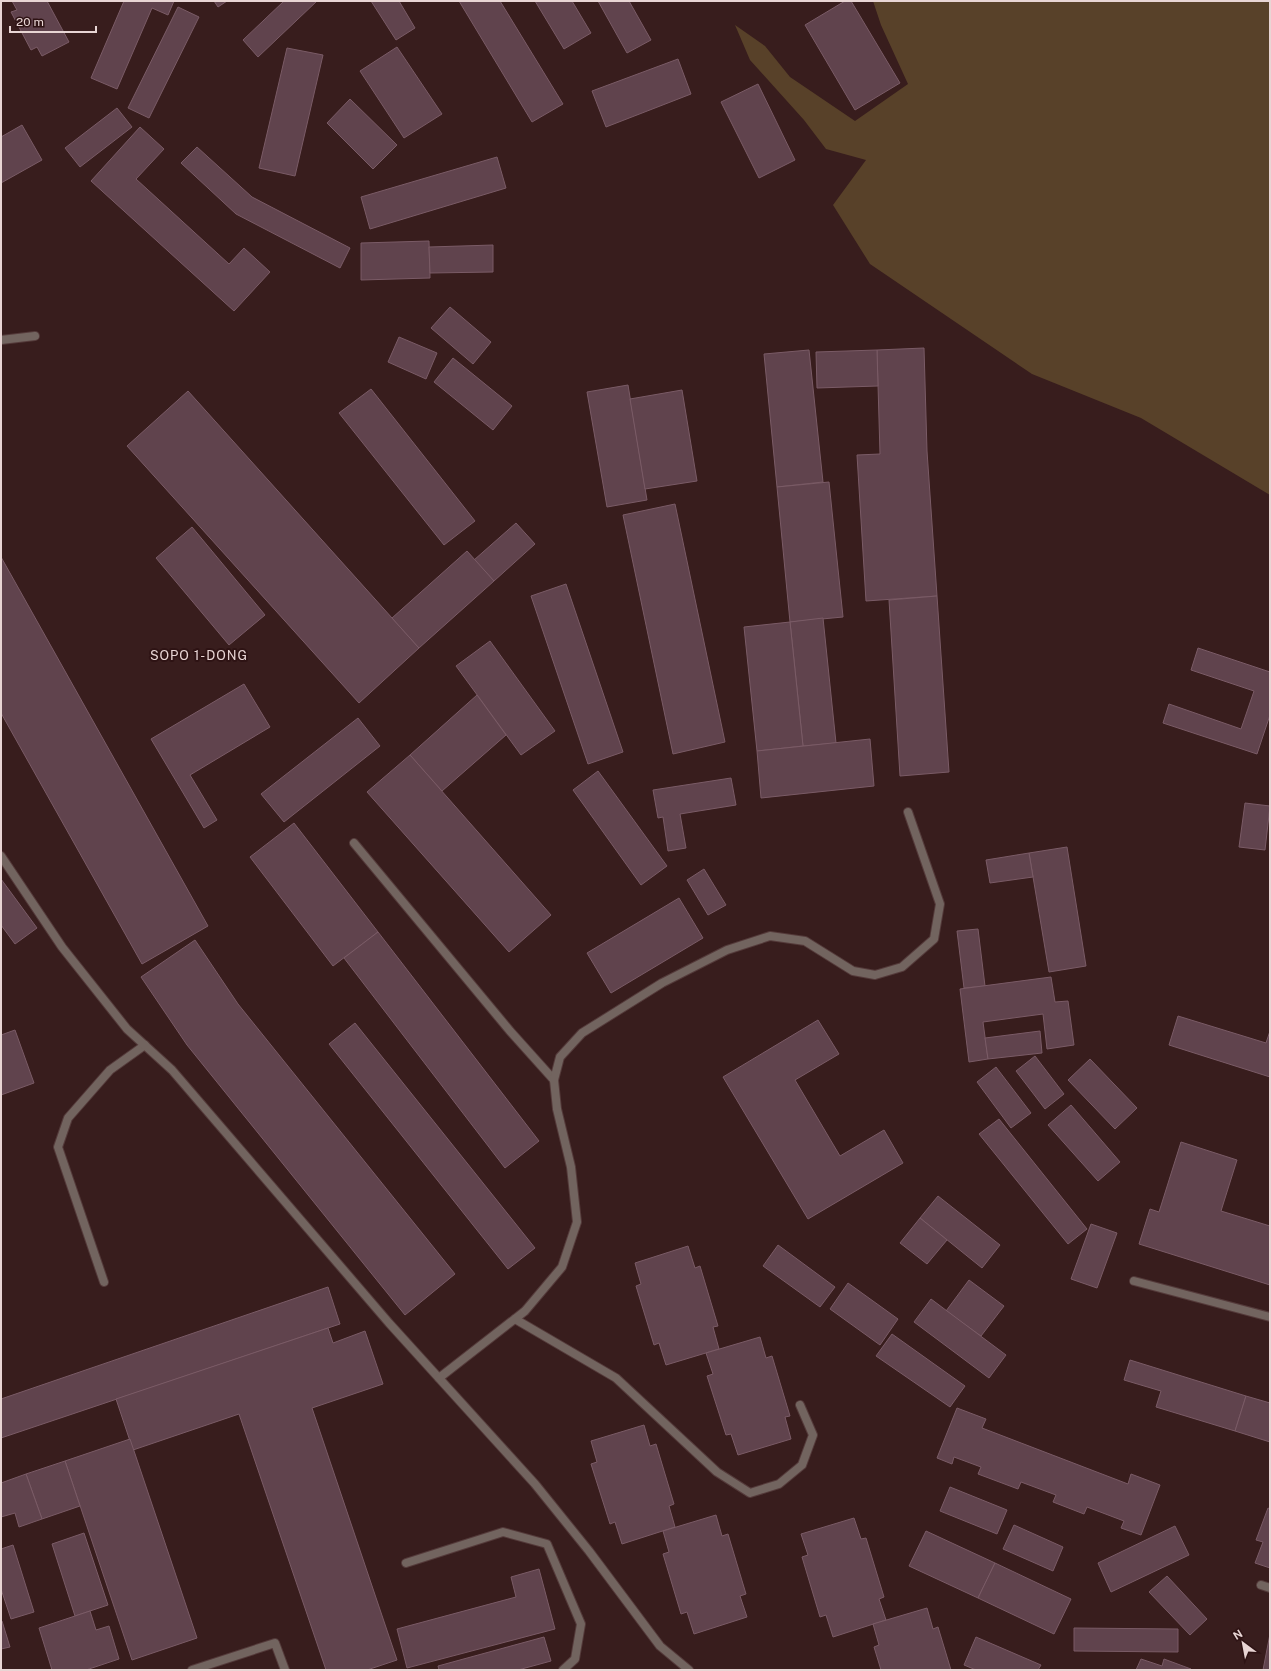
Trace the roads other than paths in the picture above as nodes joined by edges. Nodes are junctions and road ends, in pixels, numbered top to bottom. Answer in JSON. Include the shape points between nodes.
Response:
{"nodes":[{"id":1,"x":35,"y":336,"type":"dead end"},
{"id":2,"x":1,"y":340,"type":"edge"},
{"id":3,"x":908,"y":812,"type":"dead end"},
{"id":4,"x":354,"y":843,"type":"dead end"},
{"id":5,"x":1,"y":856,"type":"edge"},
{"id":6,"x":145,"y":1045,"type":"junction"},
{"id":7,"x":554,"y":1080,"type":"junction"},
{"id":8,"x":1134,"y":1281,"type":"dead end"},
{"id":9,"x":104,"y":1282,"type":"dead end"},
{"id":10,"x":1270,"y":1317,"type":"edge"},
{"id":11,"x":515,"y":1319,"type":"junction"},
{"id":12,"x":439,"y":1378,"type":"junction"},
{"id":13,"x":800,"y":1404,"type":"dead end"},
{"id":14,"x":406,"y":1563,"type":"dead end"},
{"id":15,"x":1261,"y":1585,"type":"dead end"},
{"id":16,"x":1270,"y":1588,"type":"edge"},
{"id":17,"x":192,"y":1670,"type":"edge"},
{"id":18,"x":285,"y":1670,"type":"edge"},
{"id":19,"x":562,"y":1670,"type":"edge"},
{"id":20,"x":690,"y":1670,"type":"edge"}],
"edges":[{"from":1,"to":2,"type":"street"},
{"from":3,"to":7,"type":"street","via":[[940,904],[934,939],[902,967],[875,975],[853,971],[805,941],[770,936],[727,950],[662,983],[582,1033],[560,1056]]},
{"from":4,"to":7,"type":"street","via":[[510,1031]]},
{"from":5,"to":6,"type":"street","via":[[62,947],[127,1029]]},
{"from":6,"to":9,"type":"street","via":[[110,1070],[68,1118],[58,1148]]},
{"from":6,"to":12,"type":"street","via":[[172,1070],[384,1318]]},
{"from":7,"to":11,"type":"street","via":[[557,1109],[572,1167],[577,1222],[562,1267],[525,1311]]},
{"from":8,"to":10,"type":"street"},
{"from":11,"to":12,"type":"street"},
{"from":11,"to":13,"type":"street","via":[[616,1378],[717,1472],[750,1493],[779,1484],[802,1465],[813,1435]]},
{"from":12,"to":20,"type":"street","via":[[535,1484],[660,1646]]},
{"from":14,"to":19,"type":"street","via":[[503,1532],[547,1544],[581,1624],[575,1658]]},
{"from":15,"to":16,"type":"street"},
{"from":17,"to":18,"type":"street","via":[[275,1643]]}]}
